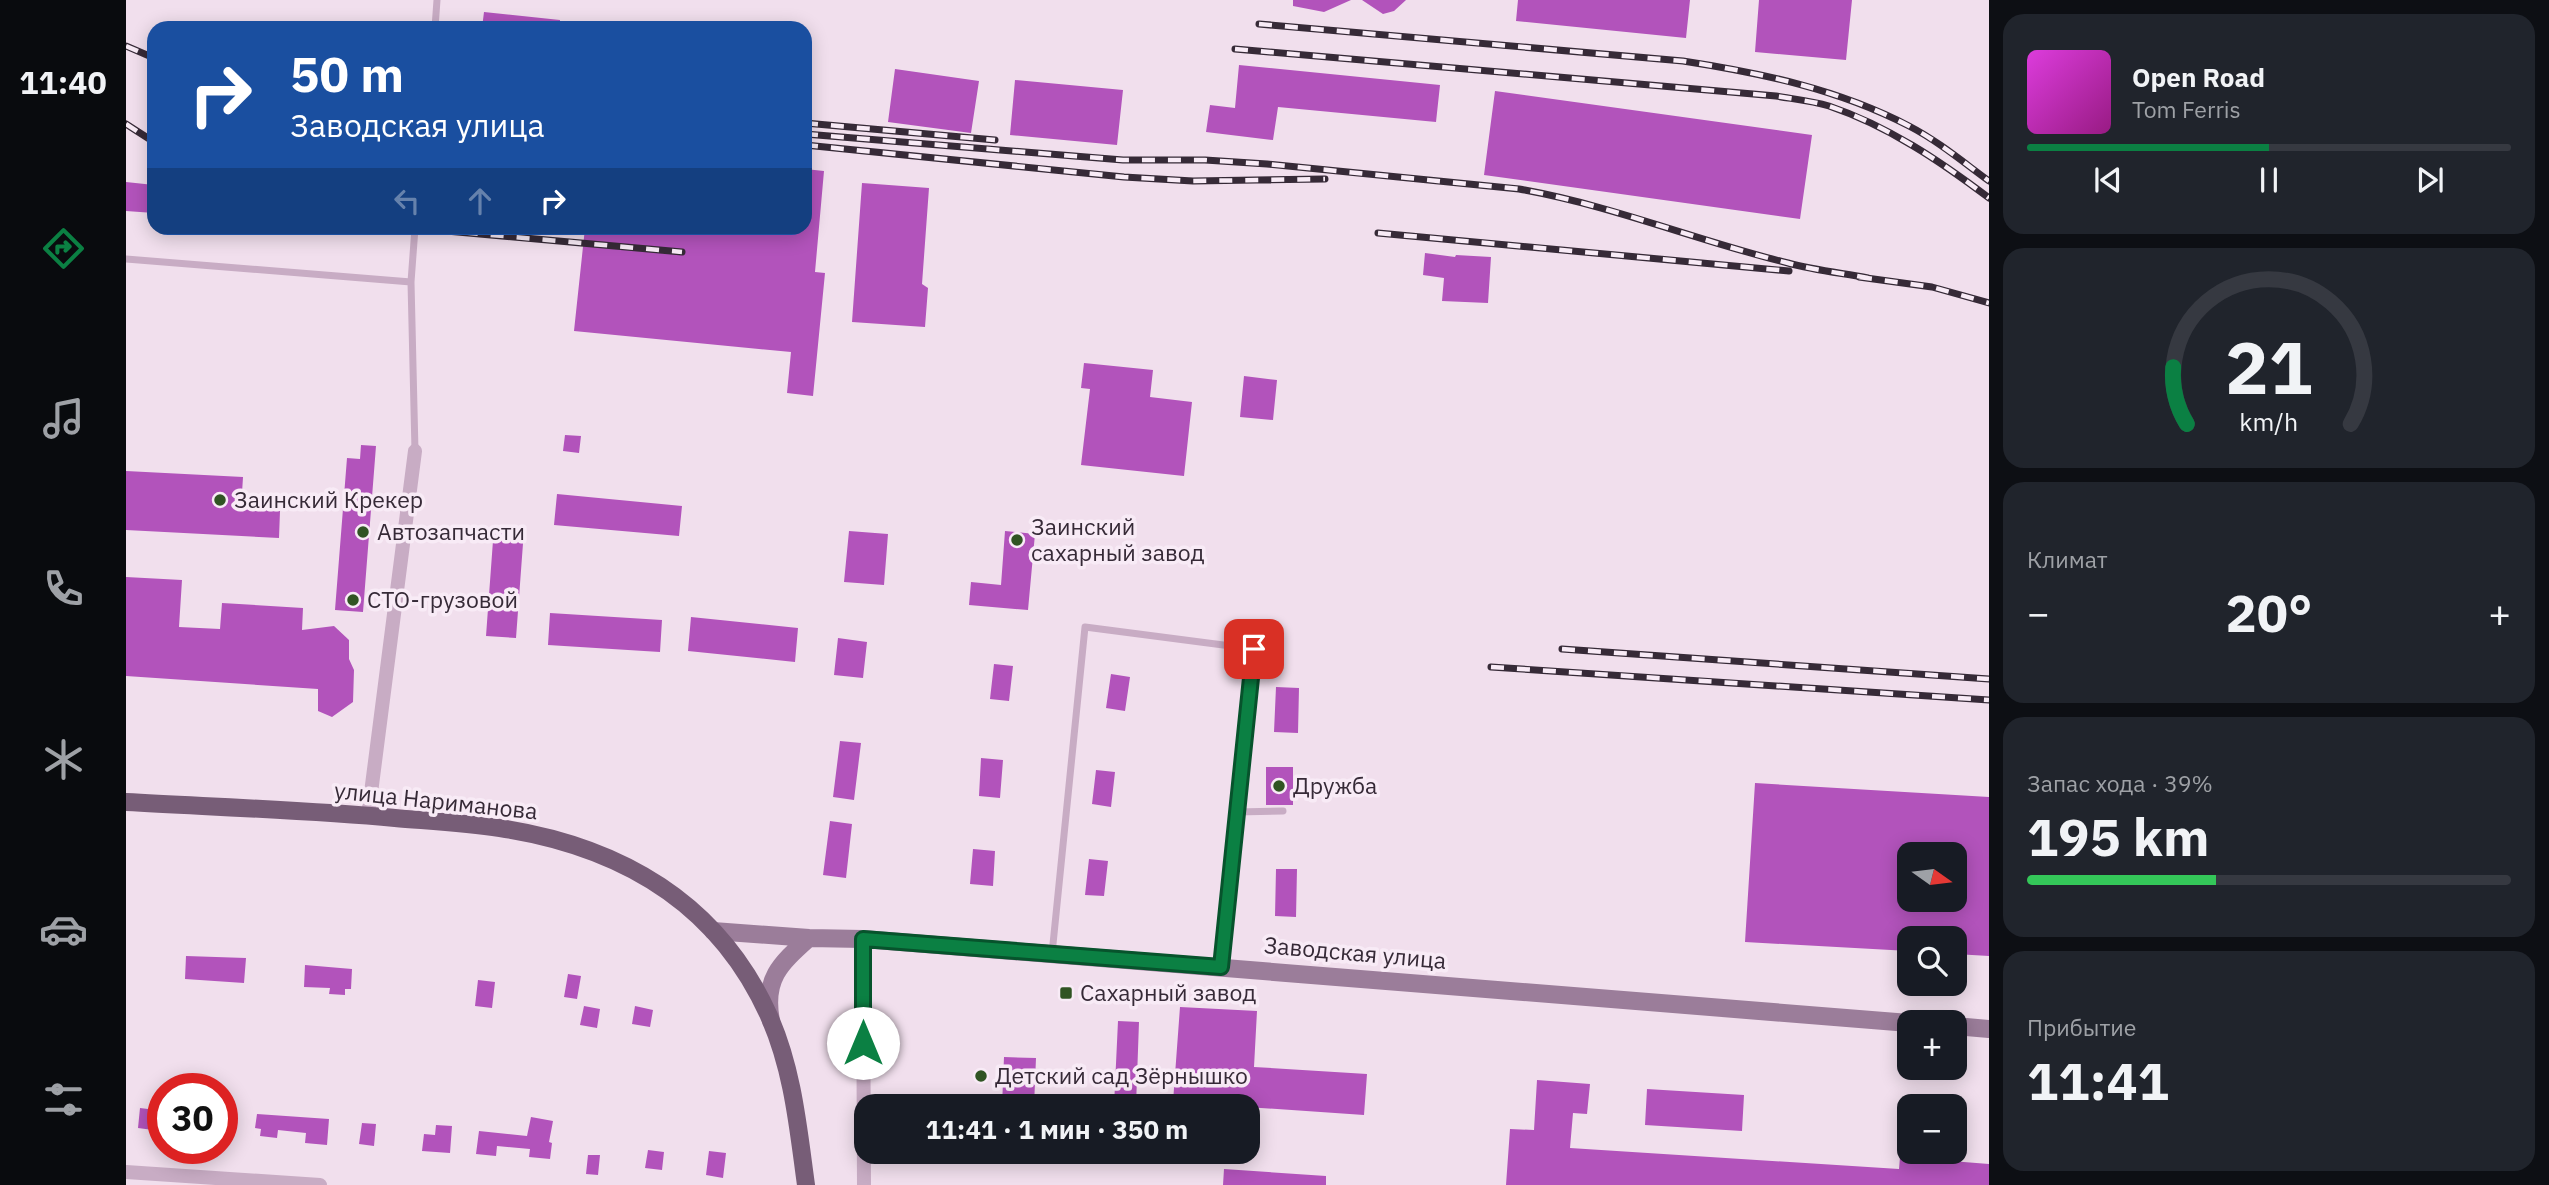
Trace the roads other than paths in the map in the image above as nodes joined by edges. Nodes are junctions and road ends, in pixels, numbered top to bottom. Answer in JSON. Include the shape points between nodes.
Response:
{"nodes":[{"id":1,"x":437,"y":0,"type":"edge"},
{"id":2,"x":436,"y":21,"type":"edge"},
{"id":3,"x":414,"y":235,"type":"edge"},
{"id":4,"x":126,"y":259,"type":"edge"},
{"id":5,"x":411,"y":282,"type":"junction"},
{"id":6,"x":415,"y":451,"type":"joint"},
{"id":7,"x":126,"y":802,"type":"edge"},
{"id":8,"x":1283,"y":811,"type":"dead end"},
{"id":9,"x":1236,"y":812,"type":"junction"},
{"id":10,"x":369,"y":816,"type":"junction"},
{"id":11,"x":713,"y":931,"type":"junction"},
{"id":12,"x":809,"y":938,"type":"junction"},
{"id":13,"x":863,"y":939,"type":"junction"},
{"id":14,"x":1052,"y":954,"type":"junction"},
{"id":15,"x":1221,"y":967,"type":"junction"},
{"id":16,"x":1897,"y":1022,"type":"edge"},
{"id":17,"x":772,"y":1023,"type":"junction"},
{"id":18,"x":1967,"y":1027,"type":"edge"},
{"id":19,"x":1989,"y":1029,"type":"edge"},
{"id":20,"x":126,"y":1172,"type":"edge"},
{"id":21,"x":320,"y":1185,"type":"edge"},
{"id":22,"x":806,"y":1185,"type":"edge"},
{"id":23,"x":864,"y":1185,"type":"edge"}],
"edges":[{"from":1,"to":2,"type":"lane"},
{"from":3,"to":5,"type":"lane"},
{"from":4,"to":5,"type":"lane"},
{"from":5,"to":6,"type":"lane"},
{"from":6,"to":10,"type":"street"},
{"from":7,"to":10,"type":"main road","name":"улица Нариманова"},
{"from":8,"to":9,"type":"lane"},
{"from":9,"to":14,"type":"lane","via":[[1254,649],[1085,627]]},
{"from":9,"to":15,"type":"lane"},
{"from":10,"to":11,"type":"main road","name":"улица Нариманова","via":[[498,828],[589,849],[652,879]]},
{"from":11,"to":12,"type":"main road","name":"Заводская улица"},
{"from":11,"to":17,"type":"main road","name":"улица Нариманова","via":[[748,978]]},
{"from":12,"to":13,"type":"main road","name":"Заводская улица"},
{"from":12,"to":17,"type":"main road","via":[[774,975],[768,1004]]},
{"from":13,"to":14,"type":"main road","name":"Заводская улица"},
{"from":13,"to":23,"type":"street"},
{"from":14,"to":15,"type":"main road","name":"Заводская улица"},
{"from":15,"to":16,"type":"main road","name":"Заводская улица"},
{"from":17,"to":22,"type":"main road","name":"улица Нариманова","via":[[790,1077]]},
{"from":18,"to":19,"type":"main road"},
{"from":20,"to":21,"type":"street"}]}
